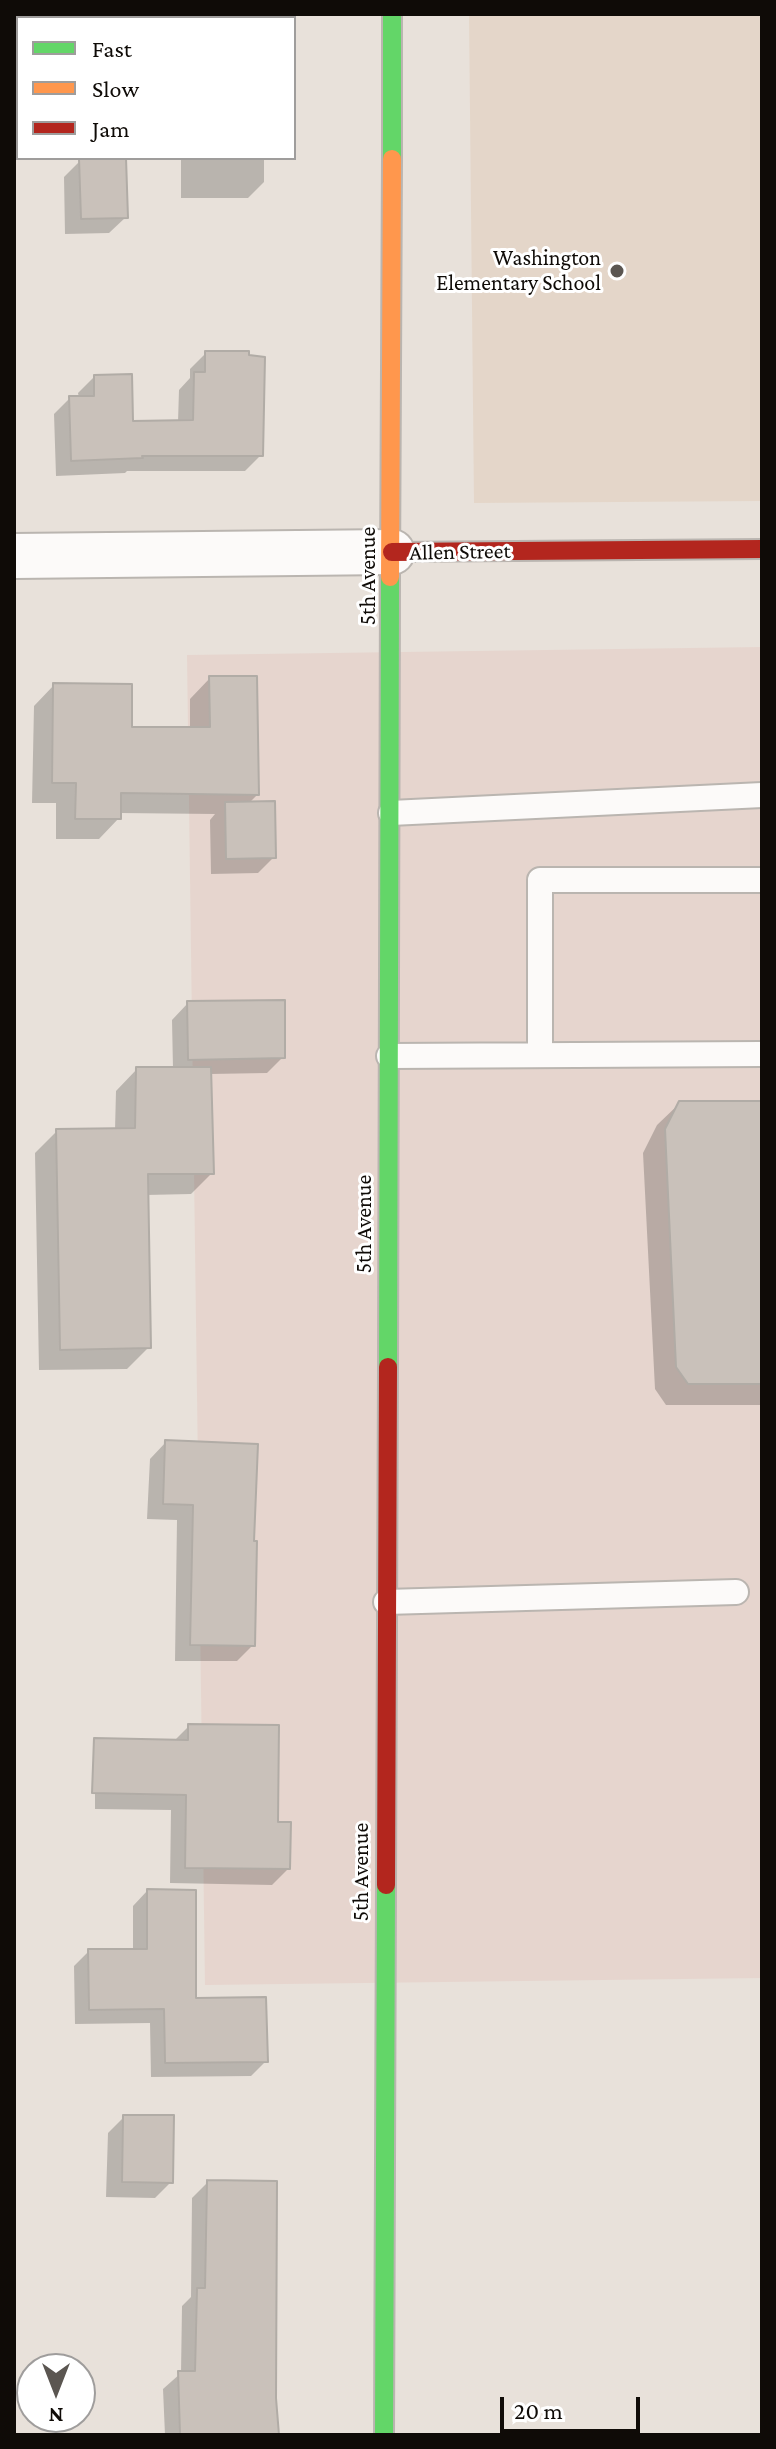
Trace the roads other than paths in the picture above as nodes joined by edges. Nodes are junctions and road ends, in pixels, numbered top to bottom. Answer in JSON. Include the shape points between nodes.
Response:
{"nodes":[{"id":1,"x":392,"y":14,"type":"edge"},
{"id":2,"x":762,"y":549,"type":"edge"},
{"id":3,"x":392,"y":552,"type":"junction"},
{"id":4,"x":14,"y":556,"type":"edge"},
{"id":5,"x":762,"y":795,"type":"edge"},
{"id":6,"x":391,"y":813,"type":"junction"},
{"id":7,"x":762,"y":880,"type":"edge"},
{"id":8,"x":762,"y":1054,"type":"edge"},
{"id":9,"x":540,"y":1055,"type":"junction"},
{"id":10,"x":389,"y":1056,"type":"junction"},
{"id":11,"x":736,"y":1592,"type":"dead end"},
{"id":12,"x":386,"y":1602,"type":"junction"},
{"id":13,"x":384,"y":2435,"type":"edge"}],
"edges":[{"from":1,"to":3,"type":"street","name":"5th Avenue"},
{"from":2,"to":3,"type":"street","name":"Allen Street"},
{"from":3,"to":4,"type":"street","name":"Allen Street"},
{"from":3,"to":6,"type":"street","name":"5th Avenue"},
{"from":5,"to":6,"type":"lane"},
{"from":6,"to":10,"type":"street","name":"5th Avenue"},
{"from":7,"to":9,"type":"lane","via":[[540,880]]},
{"from":8,"to":9,"type":"lane"},
{"from":9,"to":10,"type":"lane"},
{"from":10,"to":12,"type":"street","name":"5th Avenue"},
{"from":11,"to":12,"type":"lane"},
{"from":12,"to":13,"type":"street","name":"5th Avenue"}]}
